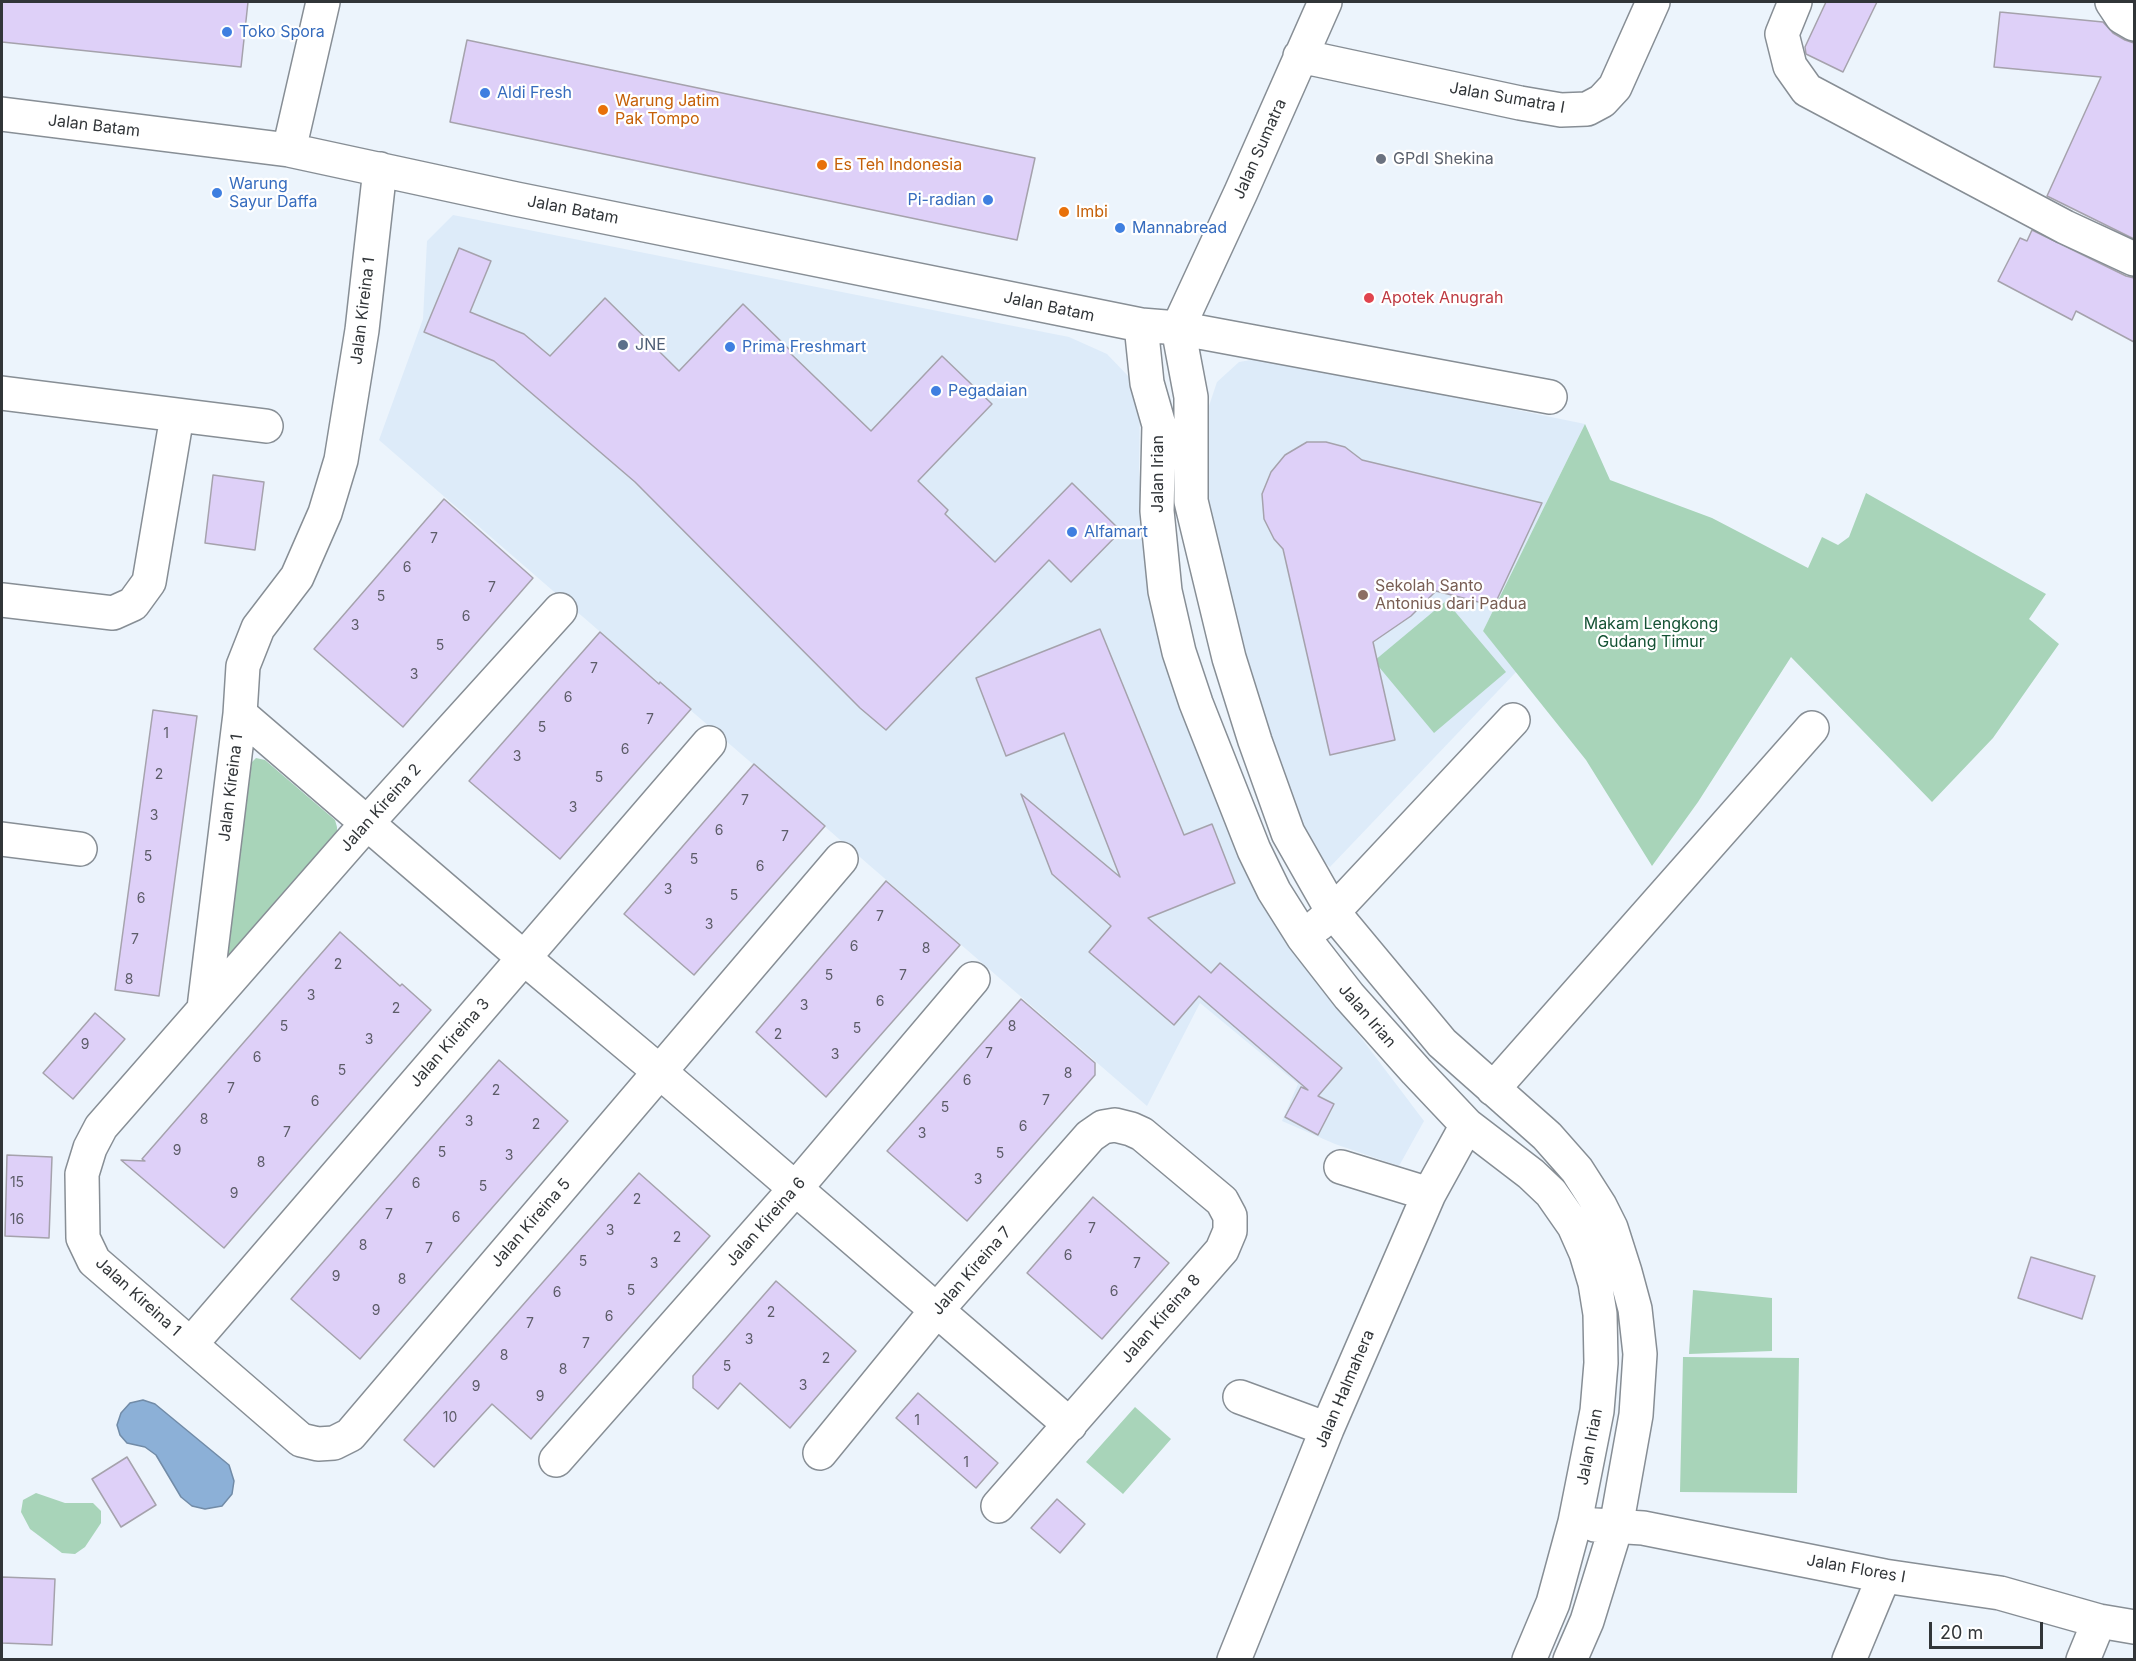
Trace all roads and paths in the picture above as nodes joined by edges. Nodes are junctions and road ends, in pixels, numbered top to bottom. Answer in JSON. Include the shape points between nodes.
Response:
{"nodes":[{"id":1,"x":323,"y":2,"type":"edge"},
{"id":2,"x":1325,"y":2,"type":"edge"},
{"id":3,"x":1653,"y":2,"type":"edge"},
{"id":4,"x":1795,"y":2,"type":"edge"},
{"id":5,"x":2112,"y":2,"type":"edge"},
{"id":6,"x":2134,"y":24,"type":"edge"},
{"id":7,"x":1300,"y":56,"type":"junction"},
{"id":8,"x":2,"y":114,"type":"edge"},
{"id":9,"x":289,"y":150,"type":"junction"},
{"id":10,"x":380,"y":169,"type":"junction"},
{"id":11,"x":2134,"y":259,"type":"edge"},
{"id":12,"x":1141,"y":326,"type":"junction"},
{"id":13,"x":1178,"y":328,"type":"junction"},
{"id":14,"x":2,"y":393,"type":"edge"},
{"id":15,"x":1550,"y":397,"type":"dead end"},
{"id":16,"x":177,"y":416,"type":"junction"},
{"id":17,"x":266,"y":426,"type":"dead end"},
{"id":18,"x":2,"y":600,"type":"edge"},
{"id":19,"x":560,"y":610,"type":"dead end"},
{"id":20,"x":240,"y":714,"type":"junction"},
{"id":21,"x":1513,"y":720,"type":"dead end"},
{"id":22,"x":1812,"y":728,"type":"dead end"},
{"id":23,"x":709,"y":742,"type":"dead end"},
{"id":24,"x":368,"y":822,"type":"junction"},
{"id":25,"x":1288,"y":832,"type":"junction"},
{"id":26,"x":2,"y":839,"type":"edge"},
{"id":27,"x":80,"y":849,"type":"dead end"},
{"id":28,"x":1254,"y":850,"type":"junction"},
{"id":29,"x":841,"y":859,"type":"dead end"},
{"id":30,"x":1333,"y":912,"type":"junction"},
{"id":31,"x":1303,"y":937,"type":"junction"},
{"id":32,"x":524,"y":958,"type":"junction"},
{"id":33,"x":973,"y":980,"type":"dead end"},
{"id":34,"x":204,"y":1008,"type":"junction"},
{"id":35,"x":660,"y":1072,"type":"junction"},
{"id":36,"x":1493,"y":1089,"type":"junction"},
{"id":37,"x":1467,"y":1125,"type":"junction"},
{"id":38,"x":1143,"y":1134,"type":"joint"},
{"id":39,"x":1341,"y":1167,"type":"dead end"},
{"id":40,"x":795,"y":1189,"type":"junction"},
{"id":41,"x":1429,"y":1194,"type":"junction"},
{"id":42,"x":1600,"y":1206,"type":"junction"},
{"id":43,"x":1574,"y":1226,"type":"junction"},
{"id":44,"x":936,"y":1311,"type":"junction"},
{"id":45,"x":191,"y":1344,"type":"junction"},
{"id":46,"x":1240,"y":1397,"type":"dead end"},
{"id":47,"x":1070,"y":1425,"type":"junction"},
{"id":48,"x":1327,"y":1429,"type":"junction"},
{"id":49,"x":820,"y":1453,"type":"dead end"},
{"id":50,"x":556,"y":1460,"type":"dead end"},
{"id":51,"x":998,"y":1506,"type":"dead end"},
{"id":52,"x":1575,"y":1522,"type":"junction"},
{"id":53,"x":1616,"y":1527,"type":"junction"},
{"id":54,"x":1884,"y":1576,"type":"junction"},
{"id":55,"x":2099,"y":1621,"type":"junction"},
{"id":56,"x":2134,"y":1627,"type":"edge"},
{"id":57,"x":1234,"y":1659,"type":"edge"},
{"id":58,"x":1529,"y":1659,"type":"edge"},
{"id":59,"x":1570,"y":1659,"type":"edge"},
{"id":60,"x":1849,"y":1659,"type":"edge"},
{"id":61,"x":2083,"y":1659,"type":"edge"}],
"edges":[{"from":1,"to":9,"type":"street"},
{"from":2,"to":7,"type":"street","name":"Jalan Sumatra"},
{"from":3,"to":7,"type":"street","name":"Jalan Sumatra I","via":[[1615,87],[1587,109],[1561,110],[1520,103]]},
{"from":4,"to":11,"type":"street","via":[[1782,34],[1790,66],[1807,90],[2065,228]]},
{"from":5,"to":6,"type":"street","via":[[2122,17]]},
{"from":7,"to":13,"type":"street","name":"Jalan Sumatra"},
{"from":8,"to":9,"type":"street","name":"Jalan Batam"},
{"from":9,"to":10,"type":"street","name":"Jalan Batam"},
{"from":10,"to":12,"type":"street","name":"Jalan Batam"},
{"from":10,"to":20,"type":"street","name":"Jalan Kireina 1","via":[[362,330],[341,460],[325,513],[297,578],[258,628],[243,666]]},
{"from":12,"to":13,"type":"street","name":"Jalan Batam"},
{"from":12,"to":28,"type":"street","name":"Jalan Irian","via":[[1147,383],[1159,425],[1157,512],[1165,591],[1196,703]]},
{"from":13,"to":15,"type":"street","name":"Jalan Batam"},
{"from":13,"to":25,"type":"street","name":"Jalan Irian","via":[[1191,397],[1191,501],[1229,658]]},
{"from":14,"to":16,"type":"street"},
{"from":16,"to":17,"type":"street"},
{"from":16,"to":18,"type":"street","via":[[148,582],[133,604],[113,614]]},
{"from":19,"to":24,"type":"street","name":"Jalan Kireina 2"},
{"from":20,"to":24,"type":"street"},
{"from":20,"to":34,"type":"street","name":"Jalan Kireina 1"},
{"from":21,"to":30,"type":"street"},
{"from":22,"to":36,"type":"street"},
{"from":23,"to":32,"type":"street","name":"Jalan Kireina 3"},
{"from":24,"to":32,"type":"street"},
{"from":24,"to":34,"type":"street","name":"Jalan Kireina 2"},
{"from":25,"to":28,"type":"street"},
{"from":25,"to":30,"type":"street","name":"Jalan Irian"},
{"from":26,"to":27,"type":"street"},
{"from":28,"to":31,"type":"street","name":"Jalan Irian"},
{"from":29,"to":35,"type":"street","name":"Jalan Kireina 5"},
{"from":30,"to":31,"type":"street"},
{"from":30,"to":36,"type":"street","name":"Jalan Irian","via":[[1442,1043]]},
{"from":31,"to":37,"type":"street","name":"Jalan Irian","via":[[1349,996]]},
{"from":32,"to":35,"type":"street"},
{"from":32,"to":45,"type":"street","name":"Jalan Kireina 3"},
{"from":33,"to":40,"type":"street","name":"Jalan Kireina 6"},
{"from":34,"to":45,"type":"street","name":"Jalan Kireina 1","via":[[101,1127],[82,1174],[83,1238],[94,1261]]},
{"from":35,"to":40,"type":"street"},
{"from":35,"to":45,"type":"street","name":"Jalan Kireina 5","via":[[350,1435],[334,1443],[301,1440]]},
{"from":36,"to":42,"type":"street","name":"Jalan Irian","via":[[1547,1136],[1577,1170]]},
{"from":37,"to":41,"type":"street","name":"Jalan Halmahera"},
{"from":37,"to":43,"type":"street","name":"Jalan Irian","via":[[1531,1174],[1551,1193]]},
{"from":38,"to":44,"type":"street","name":"Jalan Kireina 7","via":[[1115,1125],[1103,1127],[1090,1136]]},
{"from":38,"to":47,"type":"street","name":"Jalan Kireina 8","via":[[1222,1201],[1230,1216],[1230,1231],[1222,1250]]},
{"from":39,"to":41,"type":"street"},
{"from":40,"to":44,"type":"street"},
{"from":40,"to":50,"type":"street","name":"Jalan Kireina 6"},
{"from":41,"to":48,"type":"street","name":"Jalan Halmahera"},
{"from":42,"to":43,"type":"street"},
{"from":42,"to":53,"type":"street","name":"Jalan Irian","via":[[1625,1272],[1635,1309],[1640,1354],[1636,1415]]},
{"from":43,"to":52,"type":"street","name":"Jalan Irian","via":[[1595,1283],[1601,1363],[1597,1411]]},
{"from":44,"to":47,"type":"street"},
{"from":44,"to":49,"type":"street","name":"Jalan Kireina 7"},
{"from":46,"to":48,"type":"street"},
{"from":47,"to":51,"type":"street","name":"Jalan Kireina 8"},
{"from":48,"to":57,"type":"street","name":"Jalan Halmahera"},
{"from":52,"to":53,"type":"street","name":"Jalan Flores I"},
{"from":52,"to":58,"type":"street","name":"Jalan Irian","via":[[1553,1603]]},
{"from":53,"to":54,"type":"street","name":"Jalan Flores I","via":[[1643,1528]]},
{"from":53,"to":59,"type":"street","name":"Jalan Irian","via":[[1587,1621]]},
{"from":54,"to":55,"type":"street","name":"Jalan Flores I","via":[[2000,1593]]},
{"from":54,"to":60,"type":"street"},
{"from":55,"to":56,"type":"street","name":"Jalan Flores I"},
{"from":55,"to":61,"type":"street"}]}
